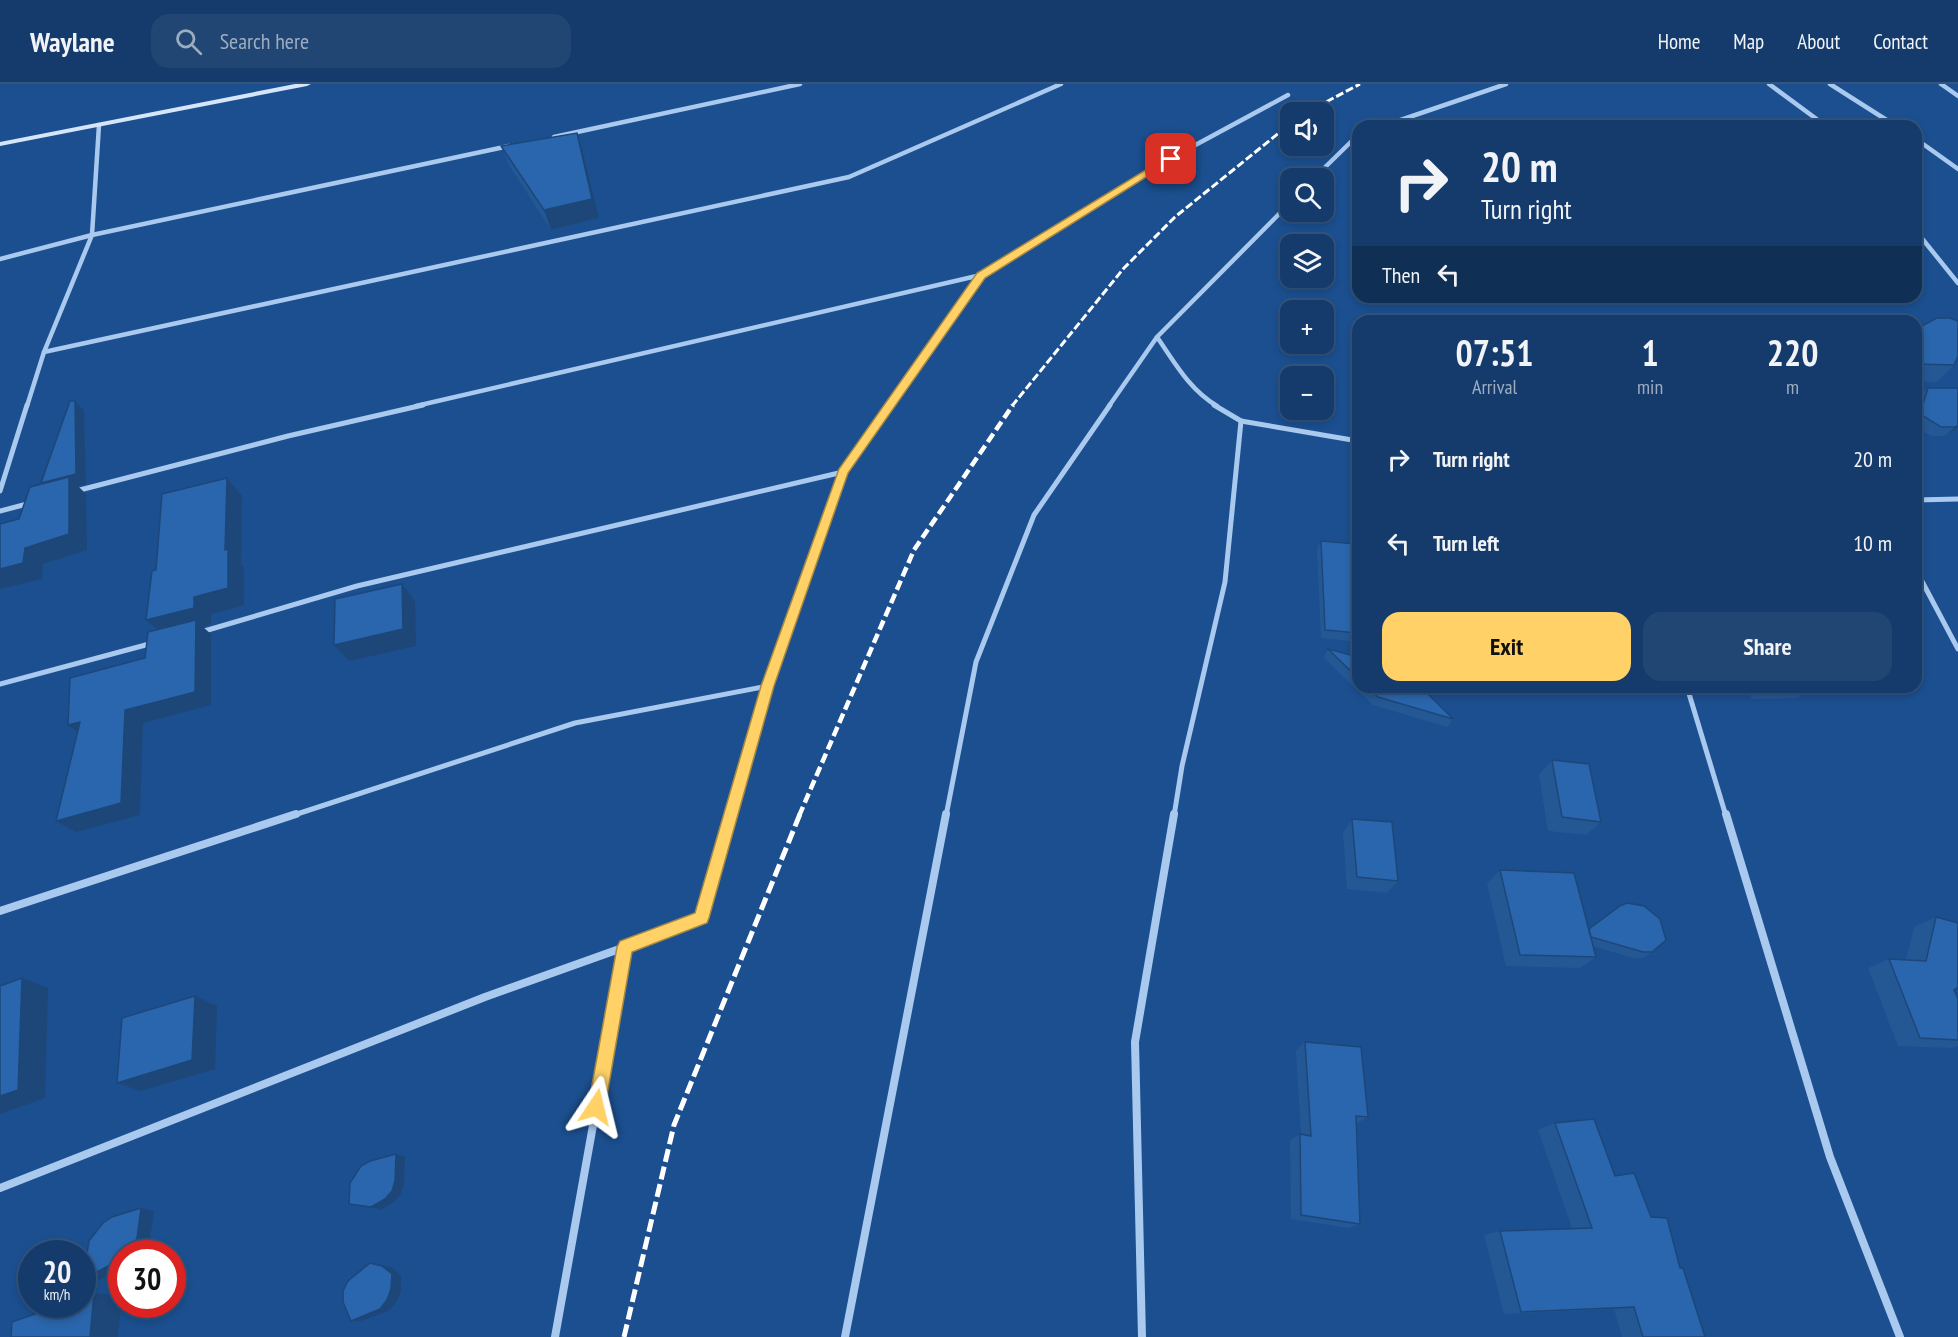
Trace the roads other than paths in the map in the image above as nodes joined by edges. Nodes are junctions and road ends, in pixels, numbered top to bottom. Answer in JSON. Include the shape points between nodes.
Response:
{"nodes":[{"id":1,"x":307,"y":84,"type":"edge"},
{"id":2,"x":800,"y":84,"type":"edge"},
{"id":3,"x":1061,"y":84,"type":"edge"},
{"id":4,"x":1506,"y":84,"type":"edge"},
{"id":5,"x":1769,"y":84,"type":"edge"},
{"id":6,"x":1830,"y":84,"type":"edge"},
{"id":7,"x":1941,"y":84,"type":"edge"},
{"id":8,"x":1288,"y":95,"type":"dead end"},
{"id":9,"x":1958,"y":96,"type":"edge"},
{"id":10,"x":1401,"y":120,"type":"edge"},
{"id":11,"x":1818,"y":120,"type":"edge"},
{"id":12,"x":1887,"y":120,"type":"edge"},
{"id":13,"x":99,"y":125,"type":"junction"},
{"id":14,"x":547,"y":138,"type":"edge"},
{"id":15,"x":1352,"y":141,"type":"edge"},
{"id":16,"x":1922,"y":143,"type":"edge"},
{"id":17,"x":0,"y":144,"type":"edge"},
{"id":18,"x":512,"y":146,"type":"edge"},
{"id":19,"x":1324,"y":168,"type":"edge"},
{"id":20,"x":1958,"y":169,"type":"edge"},
{"id":21,"x":1280,"y":212,"type":"edge"},
{"id":22,"x":92,"y":235,"type":"junction"},
{"id":23,"x":1922,"y":238,"type":"edge"},
{"id":24,"x":0,"y":259,"type":"edge"},
{"id":25,"x":981,"y":275,"type":"junction"},
{"id":26,"x":1958,"y":283,"type":"edge"},
{"id":27,"x":1157,"y":337,"type":"junction"},
{"id":28,"x":44,"y":352,"type":"junction"},
{"id":29,"x":1240,"y":421,"type":"junction"},
{"id":30,"x":1352,"y":440,"type":"edge"},
{"id":31,"x":843,"y":472,"type":"junction"},
{"id":32,"x":0,"y":491,"type":"edge"},
{"id":33,"x":69,"y":493,"type":"edge"},
{"id":34,"x":1922,"y":500,"type":"edge"},
{"id":35,"x":1958,"y":500,"type":"edge"},
{"id":36,"x":35,"y":502,"type":"edge"},
{"id":37,"x":0,"y":511,"type":"edge"},
{"id":38,"x":1922,"y":581,"type":"edge"},
{"id":39,"x":196,"y":633,"type":"edge"},
{"id":40,"x":164,"y":641,"type":"edge"},
{"id":41,"x":1958,"y":649,"type":"edge"},
{"id":42,"x":0,"y":684,"type":"edge"},
{"id":43,"x":768,"y":686,"type":"junction"},
{"id":44,"x":1689,"y":693,"type":"edge"},
{"id":45,"x":0,"y":911,"type":"edge"},
{"id":46,"x":625,"y":947,"type":"junction"},
{"id":47,"x":0,"y":1188,"type":"edge"},
{"id":48,"x":555,"y":1337,"type":"edge"},
{"id":49,"x":845,"y":1337,"type":"edge"},
{"id":50,"x":1142,"y":1337,"type":"edge"},
{"id":51,"x":1900,"y":1337,"type":"edge"}],
"edges":[{"from":1,"to":13,"type":"street"},
{"from":2,"to":14,"type":"street"},
{"from":3,"to":28,"type":"street","via":[[849,177]]},
{"from":4,"to":10,"type":"street"},
{"from":5,"to":11,"type":"street"},
{"from":6,"to":12,"type":"street"},
{"from":7,"to":9,"type":"street"},
{"from":8,"to":25,"type":"street","via":[[1151,169]]},
{"from":13,"to":17,"type":"street"},
{"from":13,"to":22,"type":"street"},
{"from":15,"to":19,"type":"street"},
{"from":16,"to":20,"type":"street"},
{"from":18,"to":22,"type":"street"},
{"from":21,"to":27,"type":"street"},
{"from":22,"to":24,"type":"street"},
{"from":22,"to":28,"type":"street"},
{"from":23,"to":26,"type":"street"},
{"from":25,"to":31,"type":"street"},
{"from":25,"to":33,"type":"street","via":[[288,436]]},
{"from":27,"to":29,"type":"street","via":[[1202,397]]},
{"from":27,"to":49,"type":"street","via":[[1034,515],[976,662]]},
{"from":28,"to":32,"type":"street"},
{"from":29,"to":30,"type":"street"},
{"from":29,"to":50,"type":"street","via":[[1225,582],[1182,766],[1135,1042]]},
{"from":31,"to":39,"type":"street","via":[[357,586]]},
{"from":31,"to":43,"type":"street"},
{"from":34,"to":35,"type":"street"},
{"from":36,"to":37,"type":"street"},
{"from":38,"to":41,"type":"street"},
{"from":40,"to":42,"type":"street"},
{"from":43,"to":45,"type":"street","via":[[575,723]]},
{"from":43,"to":46,"type":"street","via":[[702,918]]},
{"from":44,"to":51,"type":"street","via":[[1830,1157]]},
{"from":46,"to":47,"type":"street","via":[[485,997]]},
{"from":46,"to":48,"type":"street"}]}
